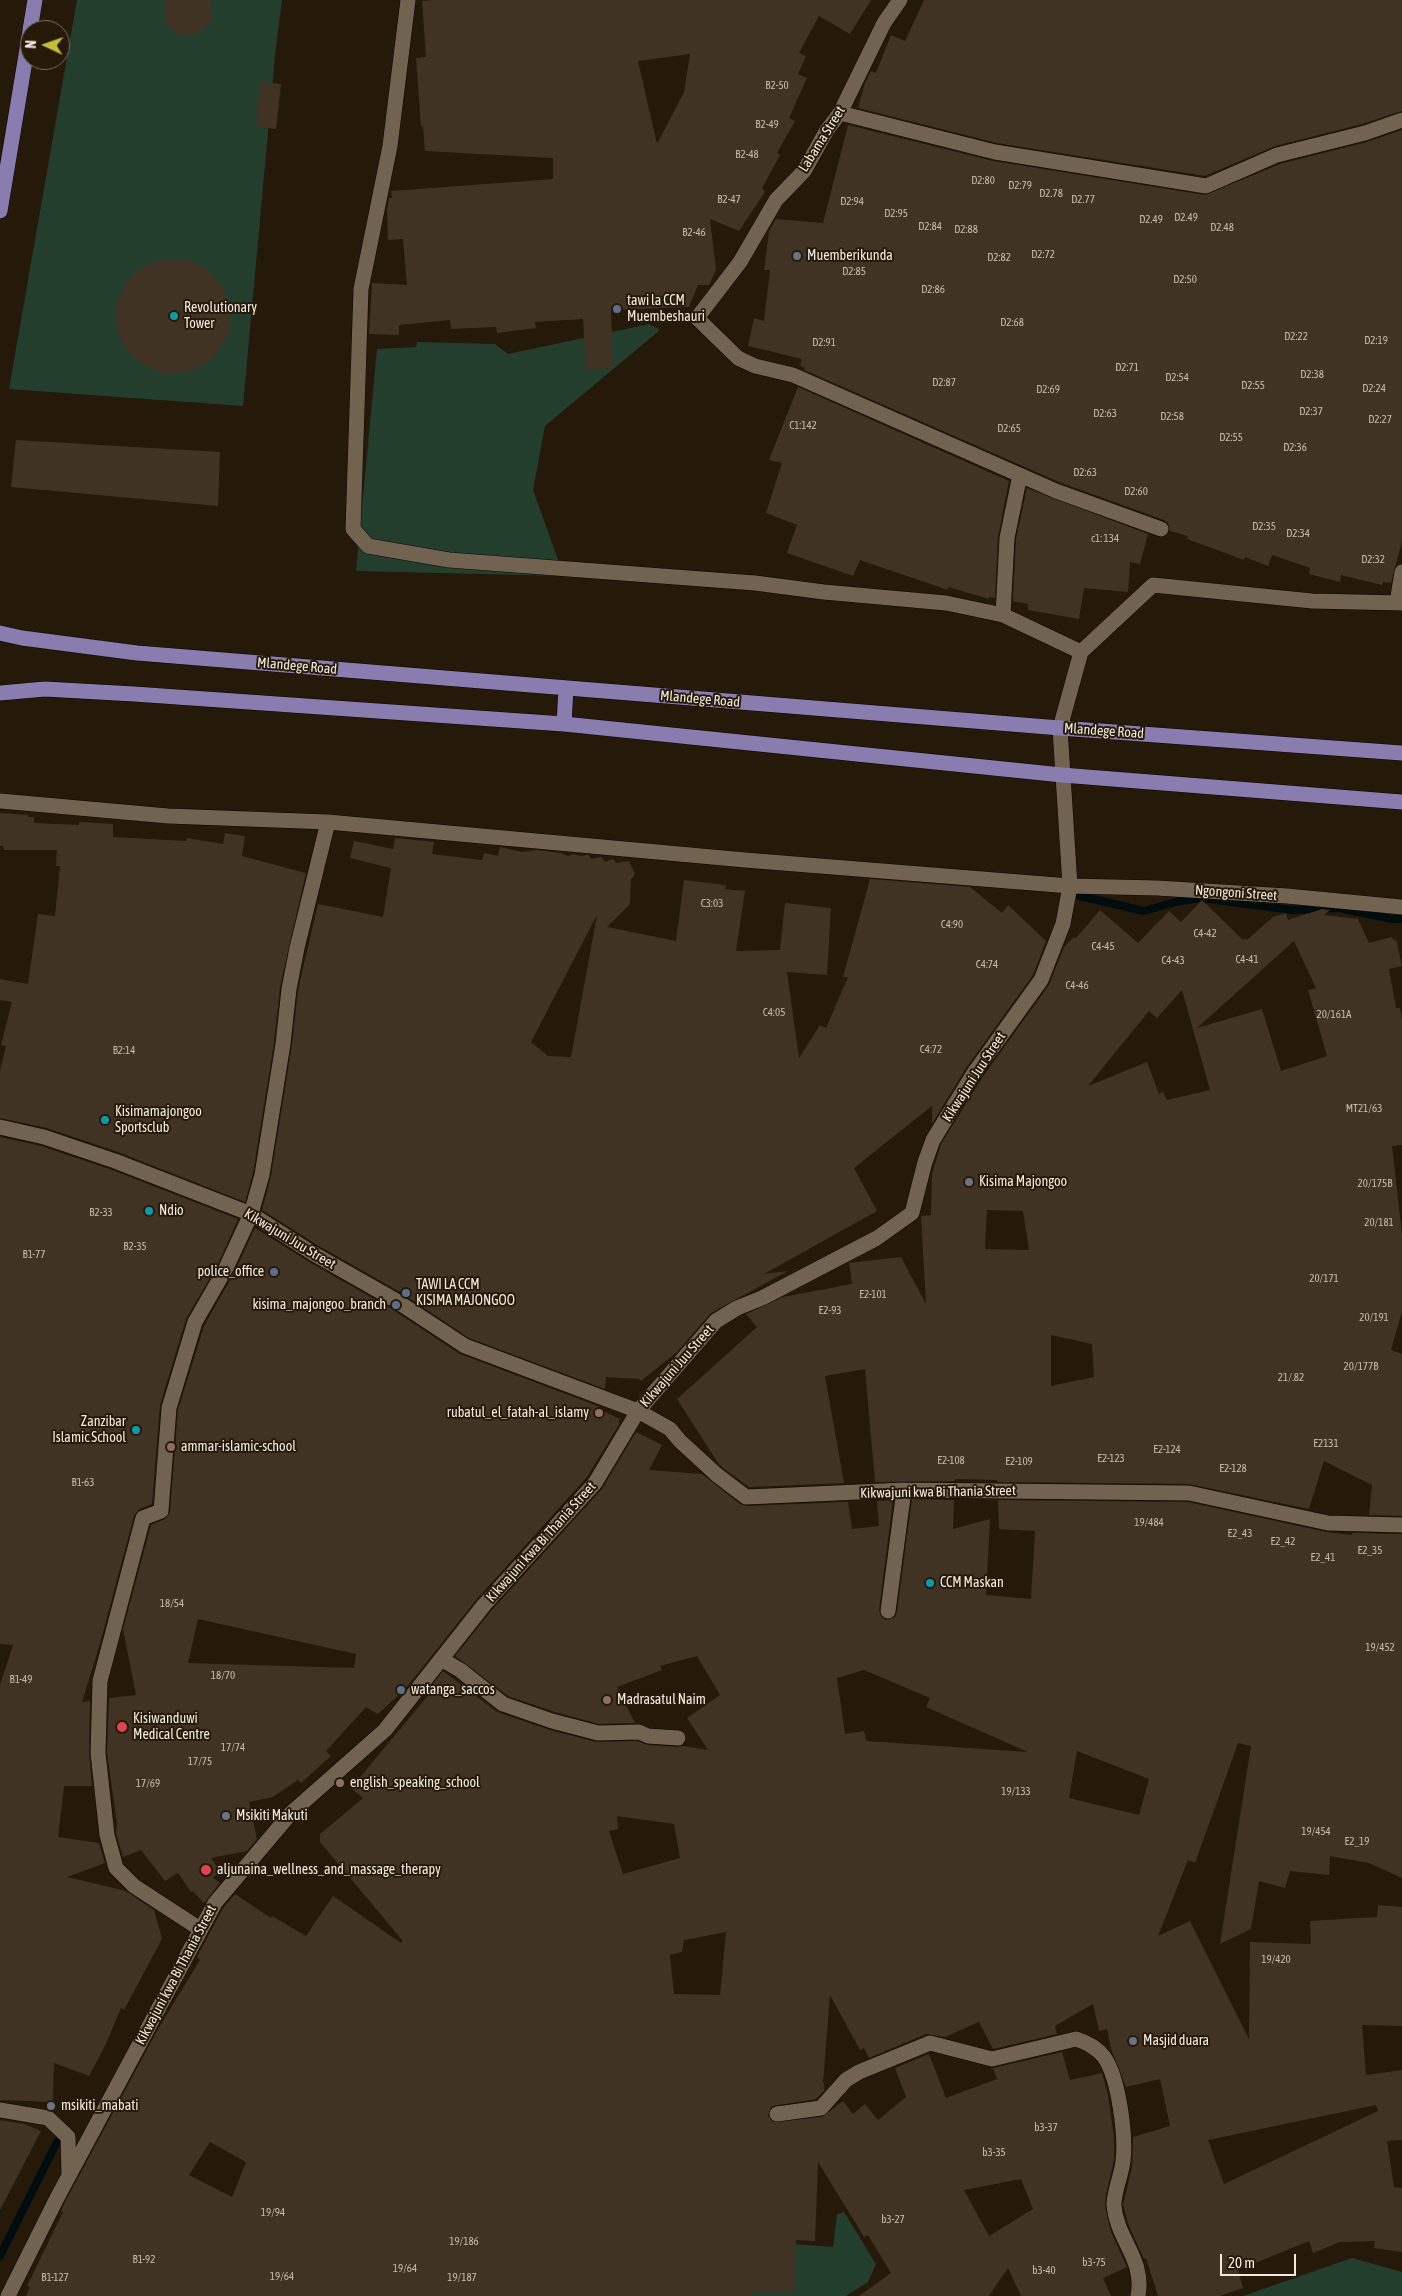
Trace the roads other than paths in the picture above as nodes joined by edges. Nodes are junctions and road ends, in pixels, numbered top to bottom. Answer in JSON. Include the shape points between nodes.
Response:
{"nodes":[{"id":1,"x":35,"y":0,"type":"edge"},
{"id":2,"x":408,"y":0,"type":"edge"},
{"id":3,"x":900,"y":0,"type":"edge"},
{"id":4,"x":32,"y":20,"type":"edge"},
{"id":5,"x":23,"y":70,"type":"edge"},
{"id":6,"x":840,"y":113,"type":"junction"},
{"id":7,"x":1402,"y":120,"type":"edge"},
{"id":8,"x":0,"y":210,"type":"edge"},
{"id":9,"x":1020,"y":475,"type":"junction"},
{"id":10,"x":1161,"y":529,"type":"dead end"},
{"id":11,"x":1402,"y":572,"type":"edge"},
{"id":12,"x":1399,"y":603,"type":"edge"},
{"id":13,"x":1003,"y":615,"type":"junction"},
{"id":14,"x":0,"y":632,"type":"edge"},
{"id":15,"x":1081,"y":652,"type":"junction"},
{"id":16,"x":566,"y":688,"type":"junction"},
{"id":17,"x":0,"y":693,"type":"edge"},
{"id":18,"x":564,"y":724,"type":"junction"},
{"id":19,"x":1060,"y":728,"type":"junction"},
{"id":20,"x":1402,"y":753,"type":"edge"},
{"id":21,"x":1062,"y":775,"type":"junction"},
{"id":22,"x":0,"y":802,"type":"edge"},
{"id":23,"x":1402,"y":802,"type":"edge"},
{"id":24,"x":328,"y":822,"type":"junction"},
{"id":25,"x":1070,"y":886,"type":"junction"},
{"id":26,"x":1402,"y":907,"type":"edge"},
{"id":27,"x":0,"y":1127,"type":"edge"},
{"id":28,"x":251,"y":1214,"type":"junction"},
{"id":29,"x":638,"y":1411,"type":"junction"},
{"id":30,"x":904,"y":1490,"type":"junction"},
{"id":31,"x":1402,"y":1524,"type":"edge"},
{"id":32,"x":888,"y":1611,"type":"dead end"},
{"id":33,"x":441,"y":1659,"type":"junction"},
{"id":34,"x":678,"y":1738,"type":"dead end"},
{"id":35,"x":200,"y":1929,"type":"junction"},
{"id":36,"x":0,"y":2110,"type":"edge"},
{"id":37,"x":777,"y":2114,"type":"dead end"},
{"id":38,"x":69,"y":2175,"type":"junction"},
{"id":39,"x":8,"y":2296,"type":"edge"},
{"id":40,"x":1138,"y":2296,"type":"edge"}],
"edges":[{"from":1,"to":4,"type":"main road"},
{"from":2,"to":13,"type":"street","via":[[390,146],[361,289],[353,529],[368,546],[449,560],[755,583],[946,603]]},
{"from":3,"to":6,"type":"street","name":"Labama Street","via":[[884,23]]},
{"from":5,"to":8,"type":"main road"},
{"from":6,"to":7,"type":"street","via":[[995,152],[1206,186],[1277,154],[1365,133]]},
{"from":6,"to":9,"type":"street","name":"Labama Street","via":[[804,171],[776,200],[740,262],[697,318],[738,358],[793,375]]},
{"from":9,"to":10,"type":"street"},
{"from":9,"to":13,"type":"street","via":[[1007,538]]},
{"from":11,"to":12,"type":"street"},
{"from":12,"to":15,"type":"street","via":[[1312,601],[1153,585]]},
{"from":13,"to":15,"type":"street"},
{"from":14,"to":16,"type":"main road","name":"Mlandege Road","via":[[22,638],[137,652]]},
{"from":15,"to":19,"type":"street","name":"Kikwajuni Juu Street"},
{"from":16,"to":18,"type":"main road"},
{"from":16,"to":19,"type":"main road","name":"Mlandege Road"},
{"from":17,"to":18,"type":"main road","via":[[45,689],[114,692]]},
{"from":18,"to":21,"type":"main road"},
{"from":19,"to":20,"type":"main road","name":"Mlandege Road"},
{"from":19,"to":21,"type":"street","name":"Kikwajuni Juu Street"},
{"from":21,"to":23,"type":"main road"},
{"from":21,"to":25,"type":"street","name":"Kikwajuni Juu Street"},
{"from":22,"to":24,"type":"street","name":"Ngongoni Street","via":[[168,816]]},
{"from":24,"to":25,"type":"street","name":"Ngongoni Street"},
{"from":24,"to":28,"type":"street","via":[[297,948],[262,1175]]},
{"from":25,"to":26,"type":"street","name":"Ngongoni Street","via":[[1168,889]]},
{"from":25,"to":29,"type":"street","name":"Kikwajuni Juu Street","via":[[1063,924],[1041,980],[974,1074],[933,1140],[912,1213],[877,1238],[716,1321]]},
{"from":27,"to":28,"type":"street","name":"Kikwajuni Juu Street","via":[[44,1137],[115,1161]]},
{"from":28,"to":29,"type":"street","name":"Kikwajuni Juu Street","via":[[465,1346]]},
{"from":28,"to":35,"type":"street","via":[[226,1268],[195,1322],[169,1408],[161,1511],[143,1518],[100,1681],[100,1776],[107,1835],[116,1868],[134,1886]]},
{"from":29,"to":30,"type":"street","name":"Kikwajuni kwa Bi Thania Street","via":[[670,1429],[680,1442],[746,1497]]},
{"from":29,"to":33,"type":"street","name":"Kikwajuni kwa Bi Thania Street","via":[[595,1482],[484,1605]]},
{"from":30,"to":31,"type":"street","name":"Kikwajuni kwa Bi Thania Street","via":[[1190,1493],[1328,1523]]},
{"from":30,"to":32,"type":"street"},
{"from":33,"to":34,"type":"street","via":[[503,1704],[552,1721],[598,1733],[639,1732],[648,1736]]},
{"from":33,"to":35,"type":"street","name":"Kikwajuni kwa Bi Thania Street","via":[[385,1730],[291,1813],[215,1903]]},
{"from":35,"to":38,"type":"street","name":"Kikwajuni kwa Bi Thania Street"},
{"from":36,"to":38,"type":"street","via":[[48,2118],[68,2137]]},
{"from":37,"to":40,"type":"street","via":[[821,2108],[846,2080],[859,2072],[930,2043],[992,2058],[1076,2039],[1086,2042],[1104,2058],[1113,2075],[1125,2137],[1114,2204],[1117,2223],[1135,2257],[1141,2282]]},
{"from":38,"to":39,"type":"street","name":"Kikwajuni kwa Bi Thania Street"}]}
